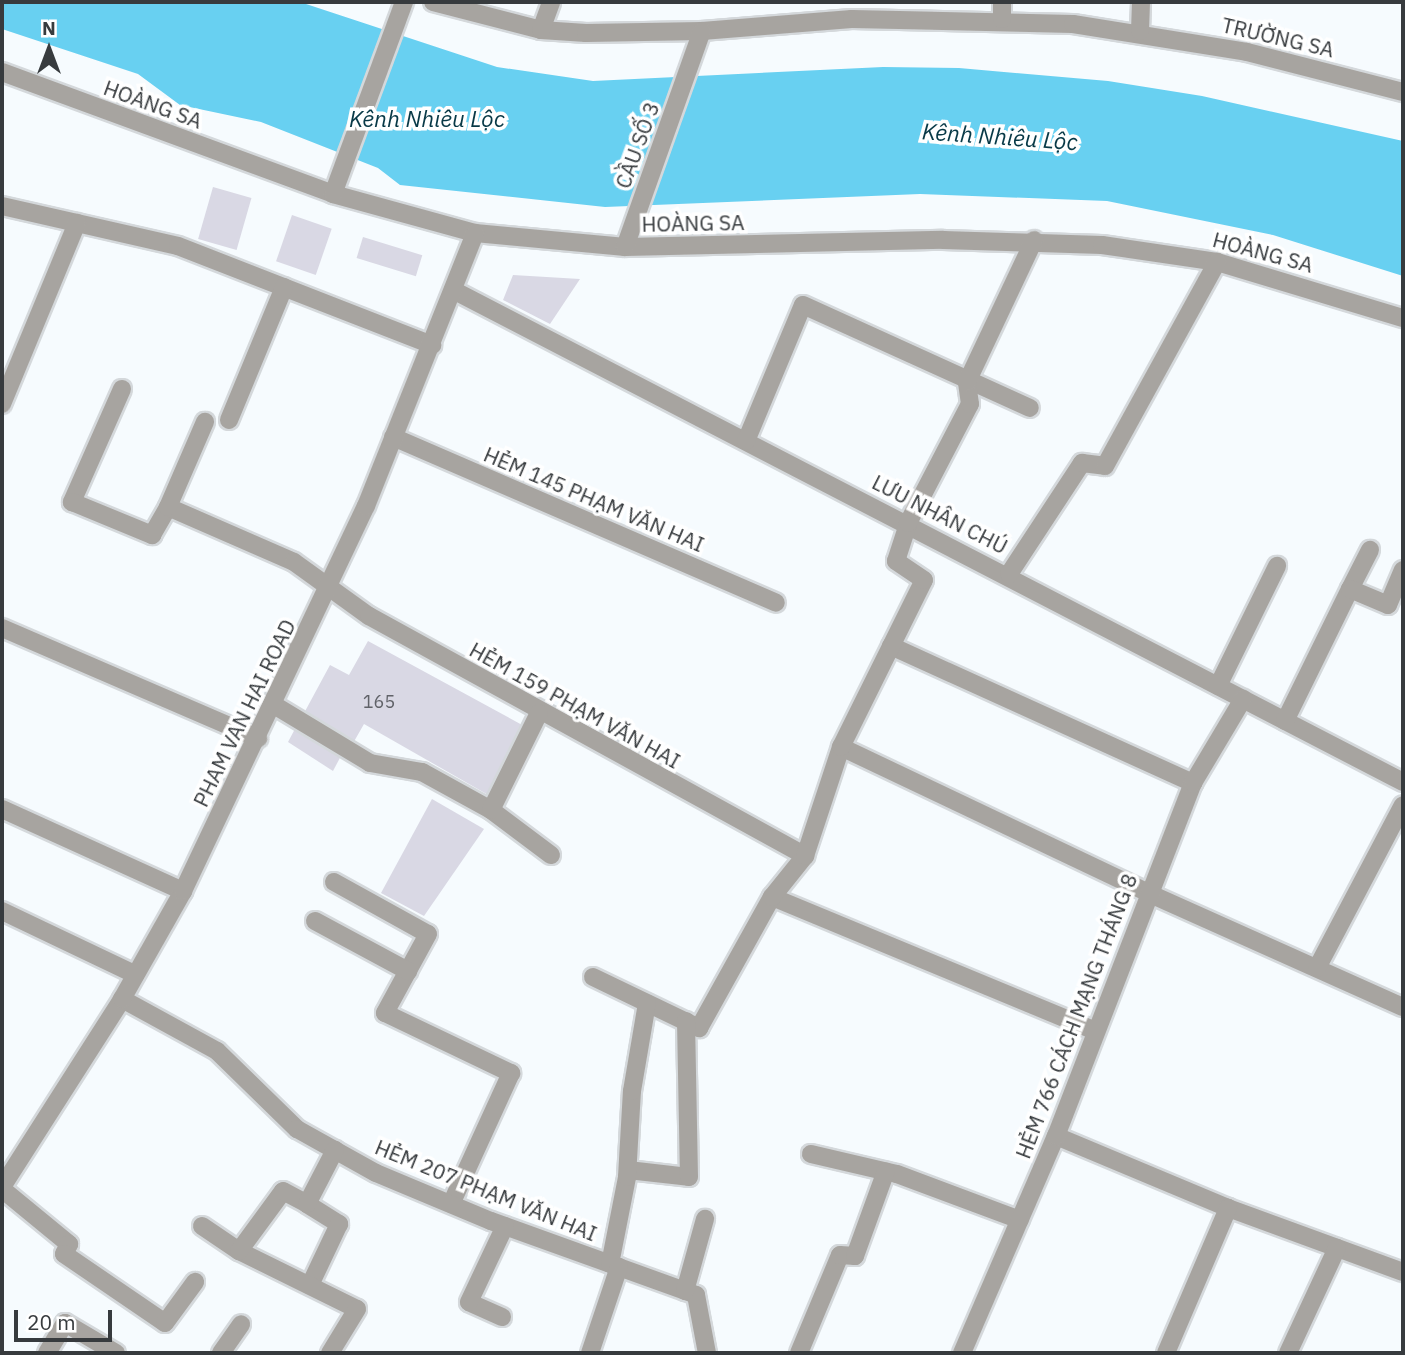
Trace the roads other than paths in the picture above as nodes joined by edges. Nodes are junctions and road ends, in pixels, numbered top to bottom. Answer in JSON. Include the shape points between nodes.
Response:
{"nodes":[{"id":1,"x":433,"y":2,"type":"edge"},
{"id":2,"x":551,"y":2,"type":"edge"},
{"id":3,"x":1141,"y":2,"type":"edge"},
{"id":4,"x":401,"y":9,"type":"edge"},
{"id":5,"x":854,"y":11,"type":"edge"},
{"id":6,"x":1002,"y":11,"type":"edge"},
{"id":7,"x":541,"y":30,"type":"junction"},
{"id":8,"x":702,"y":31,"type":"junction"},
{"id":9,"x":1140,"y":31,"type":"junction"},
{"id":10,"x":2,"y":72,"type":"edge"},
{"id":11,"x":1403,"y":92,"type":"edge"},
{"id":12,"x":333,"y":194,"type":"junction"},
{"id":13,"x":2,"y":206,"type":"edge"},
{"id":14,"x":77,"y":223,"type":"junction"},
{"id":15,"x":475,"y":233,"type":"junction"},
{"id":16,"x":1034,"y":240,"type":"junction"},
{"id":17,"x":625,"y":247,"type":"junction"},
{"id":18,"x":1216,"y":262,"type":"junction"},
{"id":19,"x":284,"y":287,"type":"junction"},
{"id":20,"x":453,"y":290,"type":"junction"},
{"id":21,"x":1403,"y":318,"type":"edge"},
{"id":22,"x":432,"y":345,"type":"junction"},
{"id":23,"x":967,"y":382,"type":"junction"},
{"id":24,"x":122,"y":389,"type":"dead end"},
{"id":25,"x":2,"y":404,"type":"edge"},
{"id":26,"x":1030,"y":408,"type":"dead end"},
{"id":27,"x":229,"y":419,"type":"dead end"},
{"id":28,"x":205,"y":422,"type":"dead end"},
{"id":29,"x":393,"y":437,"type":"junction"},
{"id":30,"x":746,"y":441,"type":"junction"},
{"id":31,"x":168,"y":507,"type":"junction"},
{"id":32,"x":908,"y":523,"type":"junction"},
{"id":33,"x":1370,"y":550,"type":"dead end"},
{"id":34,"x":1277,"y":566,"type":"dead end"},
{"id":35,"x":1403,"y":570,"type":"edge"},
{"id":36,"x":1009,"y":574,"type":"junction"},
{"id":37,"x":330,"y":584,"type":"junction"},
{"id":38,"x":1350,"y":589,"type":"junction"},
{"id":39,"x":776,"y":603,"type":"dead end"},
{"id":40,"x":2,"y":628,"type":"edge"},
{"id":41,"x":891,"y":646,"type":"junction"},
{"id":42,"x":1218,"y":686,"type":"junction"},
{"id":43,"x":1243,"y":699,"type":"junction"},
{"id":44,"x":274,"y":705,"type":"junction"},
{"id":45,"x":539,"y":713,"type":"junction"},
{"id":46,"x":1285,"y":721,"type":"junction"},
{"id":47,"x":258,"y":738,"type":"junction"},
{"id":48,"x":841,"y":747,"type":"junction"},
{"id":49,"x":1403,"y":782,"type":"edge"},
{"id":50,"x":1193,"y":783,"type":"junction"},
{"id":51,"x":1403,"y":805,"type":"edge"},
{"id":52,"x":2,"y":809,"type":"edge"},
{"id":53,"x":491,"y":810,"type":"junction"},
{"id":54,"x":551,"y":855,"type":"dead end"},
{"id":55,"x":805,"y":856,"type":"junction"},
{"id":56,"x":334,"y":882,"type":"dead end"},
{"id":57,"x":183,"y":891,"type":"junction"},
{"id":58,"x":1148,"y":893,"type":"junction"},
{"id":59,"x":772,"y":897,"type":"junction"},
{"id":60,"x":2,"y":911,"type":"edge"},
{"id":61,"x":315,"y":921,"type":"dead end"},
{"id":62,"x":1317,"y":968,"type":"junction"},
{"id":63,"x":408,"y":971,"type":"junction"},
{"id":64,"x":136,"y":975,"type":"junction"},
{"id":65,"x":593,"y":977,"type":"dead end"},
{"id":66,"x":122,"y":999,"type":"junction"},
{"id":67,"x":647,"y":1003,"type":"junction"},
{"id":68,"x":1403,"y":1007,"type":"edge"},
{"id":69,"x":686,"y":1021,"type":"junction"},
{"id":70,"x":1096,"y":1031,"type":"junction"},
{"id":71,"x":1056,"y":1136,"type":"junction"},
{"id":72,"x":335,"y":1150,"type":"junction"},
{"id":73,"x":811,"y":1154,"type":"dead end"},
{"id":74,"x":628,"y":1170,"type":"junction"},
{"id":75,"x":886,"y":1171,"type":"junction"},
{"id":76,"x":2,"y":1188,"type":"edge"},
{"id":77,"x":307,"y":1204,"type":"junction"},
{"id":78,"x":451,"y":1204,"type":"junction"},
{"id":79,"x":1228,"y":1208,"type":"junction"},
{"id":80,"x":705,"y":1219,"type":"dead end"},
{"id":81,"x":1020,"y":1220,"type":"junction"},
{"id":82,"x":202,"y":1226,"type":"dead end"},
{"id":83,"x":505,"y":1226,"type":"junction"},
{"id":84,"x":1337,"y":1248,"type":"junction"},
{"id":85,"x":239,"y":1251,"type":"junction"},
{"id":86,"x":615,"y":1265,"type":"junction"},
{"id":87,"x":1403,"y":1272,"type":"edge"},
{"id":88,"x":195,"y":1282,"type":"dead end"},
{"id":89,"x":310,"y":1285,"type":"junction"},
{"id":90,"x":685,"y":1291,"type":"junction"},
{"id":91,"x":502,"y":1317,"type":"dead end"},
{"id":92,"x":241,"y":1324,"type":"dead end"},
{"id":93,"x":47,"y":1353,"type":"edge"},
{"id":94,"x":116,"y":1353,"type":"edge"},
{"id":95,"x":221,"y":1353,"type":"edge"},
{"id":96,"x":330,"y":1353,"type":"edge"},
{"id":97,"x":590,"y":1353,"type":"edge"},
{"id":98,"x":707,"y":1353,"type":"edge"},
{"id":99,"x":799,"y":1353,"type":"edge"},
{"id":100,"x":962,"y":1353,"type":"edge"},
{"id":101,"x":1166,"y":1353,"type":"edge"},
{"id":102,"x":1288,"y":1353,"type":"edge"}],
"edges":[{"from":1,"to":7,"type":"street","name":"TRƯỜNG SA"},
{"from":2,"to":7,"type":"street"},
{"from":3,"to":9,"type":"street"},
{"from":4,"to":12,"type":"street"},
{"from":5,"to":6,"type":"street","name":"TRƯỜNG SA"},
{"from":5,"to":8,"type":"street","name":"TRƯỜNG SA"},
{"from":6,"to":9,"type":"street","name":"TRƯỜNG SA"},
{"from":7,"to":8,"type":"street","name":"TRƯỜNG SA"},
{"from":8,"to":17,"type":"street","name":"CẦU SỐ 3"},
{"from":9,"to":11,"type":"street","name":"TRƯỜNG SA","via":[[1247,52]]},
{"from":10,"to":12,"type":"street","name":"HOÀNG SA"},
{"from":12,"to":15,"type":"street","name":"HOÀNG SA"},
{"from":13,"to":14,"type":"street"},
{"from":14,"to":19,"type":"street","via":[[178,246]]},
{"from":14,"to":25,"type":"street"},
{"from":15,"to":17,"type":"street","name":"HOÀNG SA"},
{"from":15,"to":20,"type":"street","name":"PHAM VAN HAI ROAD"},
{"from":16,"to":17,"type":"street","name":"HOÀNG SA"},
{"from":16,"to":18,"type":"street","name":"HOÀNG SA"},
{"from":16,"to":23,"type":"street"},
{"from":18,"to":21,"type":"street","name":"HOÀNG SA"},
{"from":18,"to":36,"type":"street","via":[[1105,467],[1082,463]]},
{"from":19,"to":22,"type":"street"},
{"from":19,"to":27,"type":"street"},
{"from":20,"to":22,"type":"street","name":"PHAM VAN HAI ROAD"},
{"from":20,"to":30,"type":"street","name":"LƯU NHÂN CHÚ"},
{"from":22,"to":29,"type":"street","name":"PHAM VAN HAI ROAD"},
{"from":23,"to":26,"type":"street"},
{"from":23,"to":30,"type":"street","via":[[803,305]]},
{"from":23,"to":32,"type":"street","via":[[970,404]]},
{"from":24,"to":31,"type":"street","via":[[72,502],[152,535]]},
{"from":28,"to":31,"type":"street"},
{"from":29,"to":37,"type":"street","name":"PHAM VAN HAI ROAD"},
{"from":29,"to":39,"type":"street","name":"HẺM 145 PHẠM VĂN HAI"},
{"from":30,"to":32,"type":"street","name":"LƯU NHÂN CHÚ"},
{"from":31,"to":37,"type":"street","name":"HẺM 159 PHẠM VĂN HAI","via":[[294,562]]},
{"from":32,"to":36,"type":"street","name":"LƯU NHÂN CHÚ"},
{"from":32,"to":41,"type":"street","via":[[896,561],[924,580]]},
{"from":33,"to":38,"type":"street"},
{"from":34,"to":42,"type":"street"},
{"from":35,"to":38,"type":"street","via":[[1388,605]]},
{"from":36,"to":42,"type":"street","name":"LƯU NHÂN CHÚ"},
{"from":37,"to":44,"type":"street","name":"PHAM VAN HAI ROAD"},
{"from":37,"to":45,"type":"street","name":"HẺM 159 PHẠM VĂN HAI","via":[[369,616]]},
{"from":38,"to":46,"type":"street"},
{"from":40,"to":47,"type":"street"},
{"from":41,"to":48,"type":"street"},
{"from":41,"to":50,"type":"street"},
{"from":42,"to":43,"type":"street","name":"LƯU NHÂN CHÚ"},
{"from":43,"to":46,"type":"street","name":"LƯU NHÂN CHÚ"},
{"from":43,"to":50,"type":"street","name":"HẺM 766 CÁCH MẠNG THÁNG 8"},
{"from":44,"to":47,"type":"street","name":"PHAM VAN HAI ROAD"},
{"from":44,"to":53,"type":"street","via":[[370,763],[418,770]]},
{"from":45,"to":53,"type":"street"},
{"from":45,"to":55,"type":"street","name":"HẺM 159 PHẠM VĂN HAI"},
{"from":46,"to":49,"type":"street","name":"LƯU NHÂN CHÚ"},
{"from":47,"to":57,"type":"street","name":"PHAM VAN HAI ROAD"},
{"from":48,"to":55,"type":"street"},
{"from":48,"to":58,"type":"street"},
{"from":50,"to":58,"type":"street","name":"HẺM 766 CÁCH MẠNG THÁNG 8"},
{"from":51,"to":62,"type":"street"},
{"from":52,"to":57,"type":"street"},
{"from":53,"to":54,"type":"street"},
{"from":55,"to":59,"type":"street"},
{"from":56,"to":63,"type":"street","via":[[428,934]]},
{"from":57,"to":64,"type":"street","name":"PHAM VAN HAI ROAD"},
{"from":58,"to":62,"type":"street"},
{"from":58,"to":70,"type":"street","name":"HẺM 766 CÁCH MẠNG THÁNG 8"},
{"from":59,"to":69,"type":"street","via":[[699,1028]]},
{"from":59,"to":70,"type":"street"},
{"from":60,"to":64,"type":"street"},
{"from":61,"to":63,"type":"street"},
{"from":62,"to":68,"type":"street"},
{"from":63,"to":78,"type":"street","via":[[385,1013],[511,1073]]},
{"from":64,"to":66,"type":"street","name":"PHAM VAN HAI ROAD"},
{"from":65,"to":67,"type":"street"},
{"from":66,"to":72,"type":"street","name":"HẺM 207 PHẠM VĂN HAI","via":[[217,1051],[297,1129]]},
{"from":66,"to":76,"type":"street","name":"PHAM VAN HAI ROAD"},
{"from":67,"to":69,"type":"street"},
{"from":67,"to":74,"type":"street","via":[[632,1090]]},
{"from":69,"to":74,"type":"street","via":[[689,1177]]},
{"from":70,"to":71,"type":"street","name":"HẺM 766 CÁCH MẠNG THÁNG 8"},
{"from":71,"to":79,"type":"street"},
{"from":71,"to":81,"type":"street","name":"HẺM 766 CÁCH MẠNG THÁNG 8"},
{"from":72,"to":77,"type":"street"},
{"from":72,"to":78,"type":"street","name":"HẺM 207 PHẠM VĂN HAI"},
{"from":73,"to":75,"type":"street"},
{"from":74,"to":86,"type":"street"},
{"from":75,"to":81,"type":"street"},
{"from":75,"to":99,"type":"street","via":[[856,1256],[840,1255]]},
{"from":76,"to":88,"type":"street","via":[[69,1244],[64,1254],[165,1323]]},
{"from":77,"to":85,"type":"street","via":[[283,1191]]},
{"from":77,"to":89,"type":"street","via":[[339,1224]]},
{"from":78,"to":83,"type":"street","name":"HẺM 207 PHẠM VĂN HAI"},
{"from":79,"to":84,"type":"street"},
{"from":79,"to":101,"type":"street"},
{"from":80,"to":90,"type":"street"},
{"from":81,"to":100,"type":"street","name":"HẺM 766 CÁCH MẠNG THÁNG 8"},
{"from":82,"to":85,"type":"street"},
{"from":83,"to":86,"type":"street","name":"HẺM 207 PHẠM VĂN HAI"},
{"from":83,"to":91,"type":"street","via":[[469,1303]]},
{"from":84,"to":87,"type":"street"},
{"from":84,"to":102,"type":"street"},
{"from":85,"to":89,"type":"street"},
{"from":86,"to":90,"type":"street","name":"HẺM 207 PHẠM VĂN HAI"},
{"from":86,"to":97,"type":"street"},
{"from":89,"to":96,"type":"street","via":[[357,1309]]},
{"from":90,"to":98,"type":"street","via":[[696,1295]]},
{"from":92,"to":95,"type":"street"},
{"from":93,"to":94,"type":"street","via":[[65,1323]]}]}
